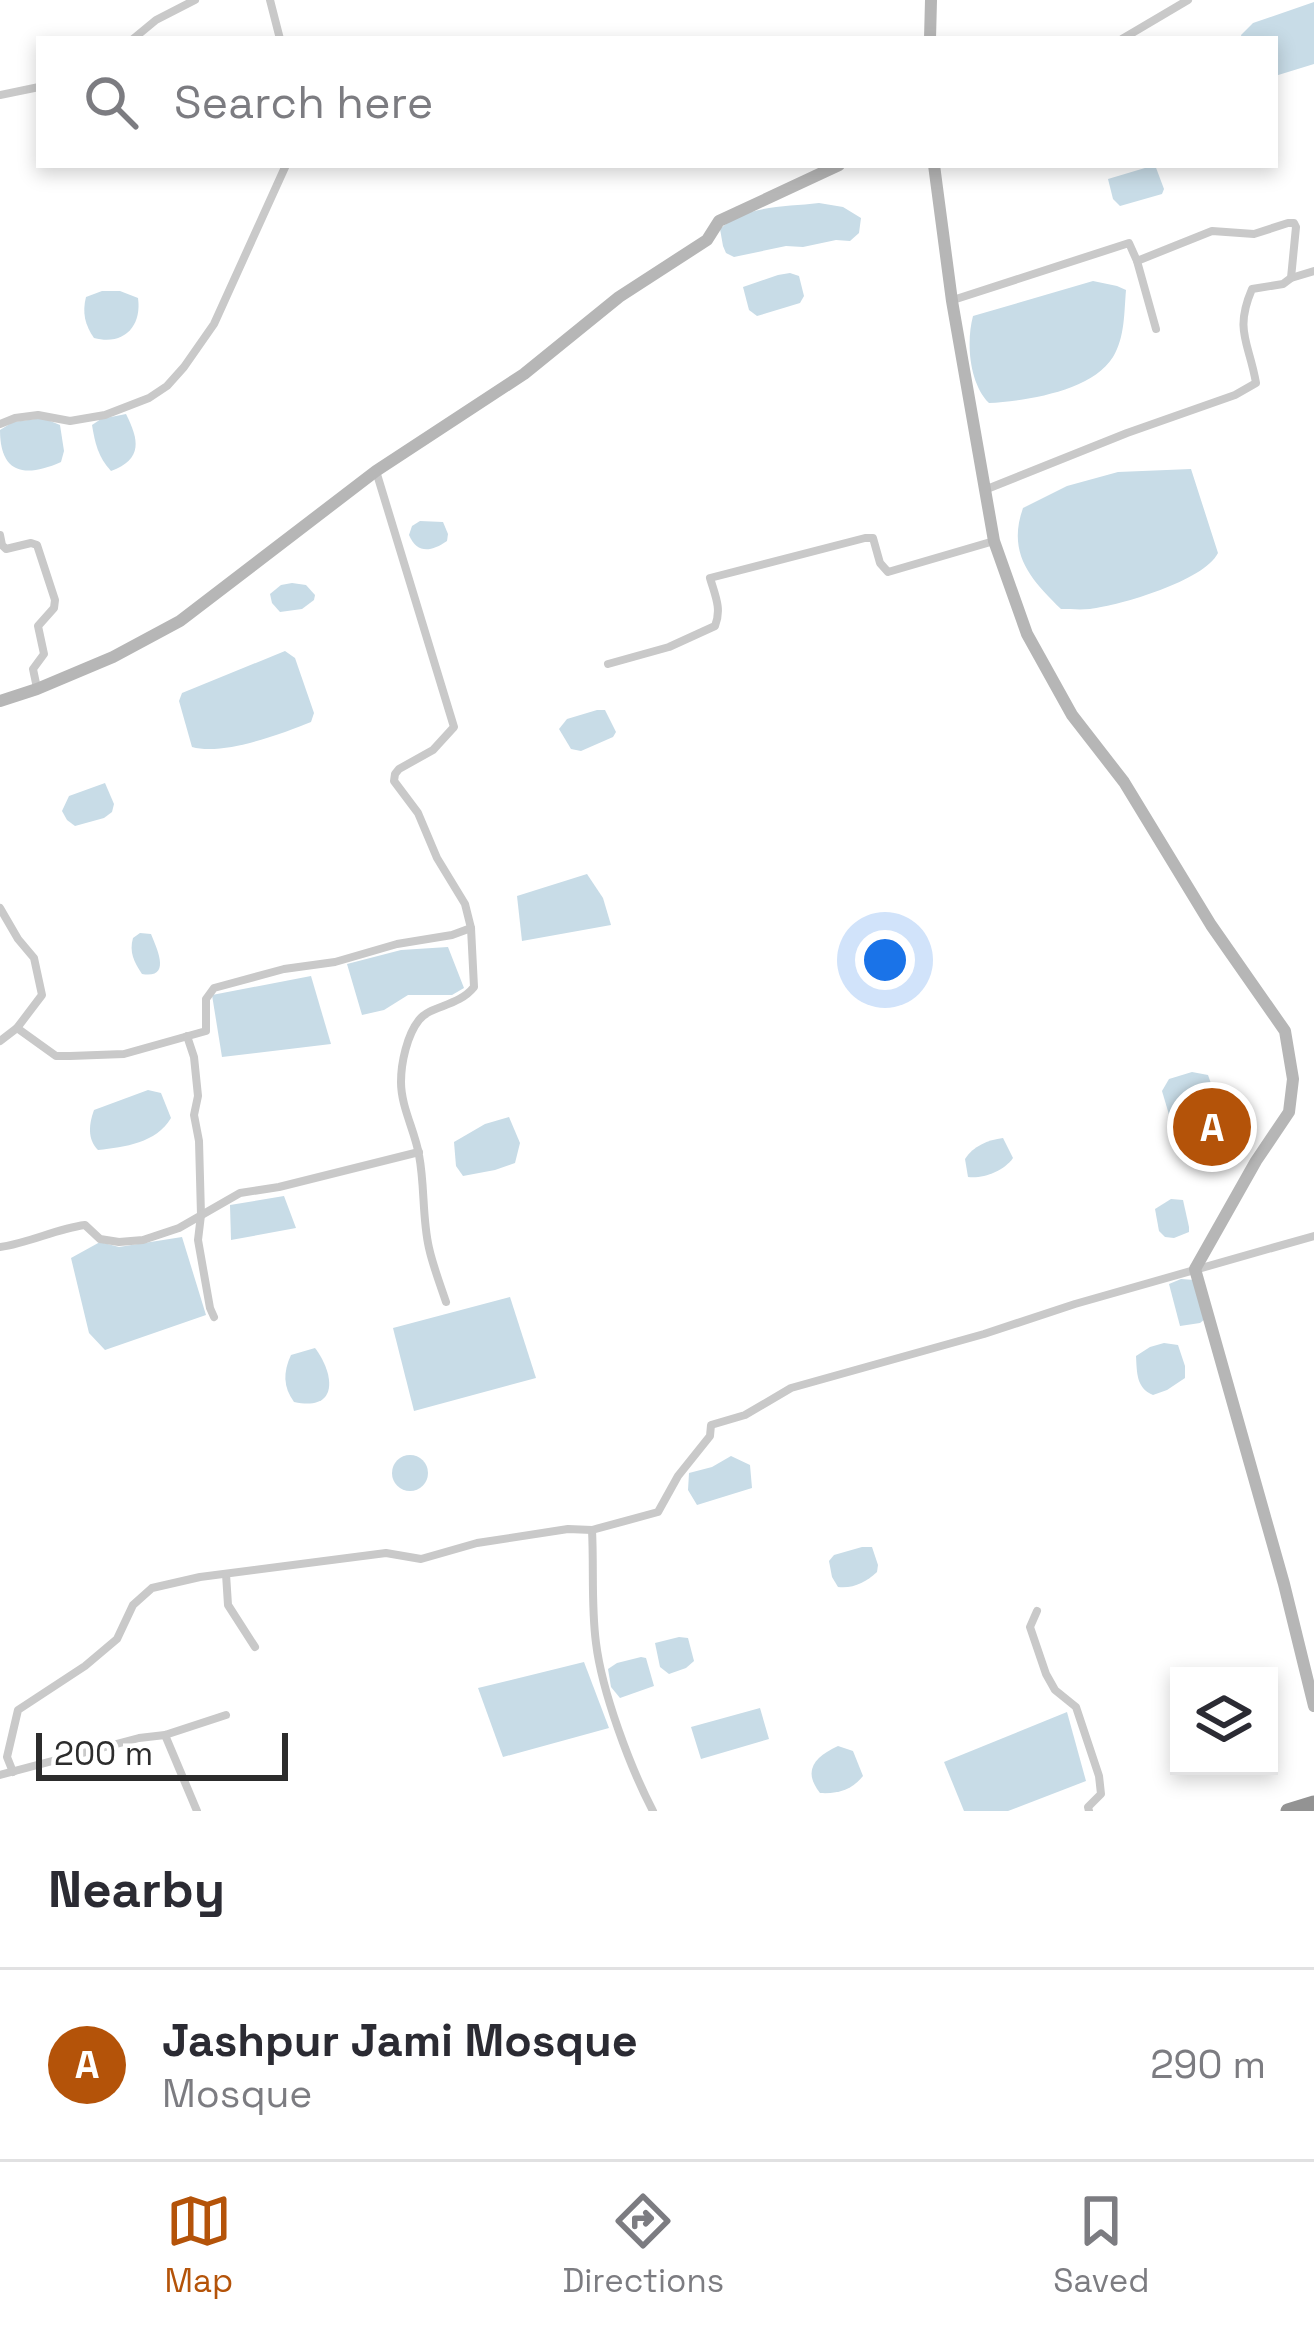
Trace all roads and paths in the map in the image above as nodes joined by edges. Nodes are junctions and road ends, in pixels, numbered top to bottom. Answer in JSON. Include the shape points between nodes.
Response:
{"nodes":[{"id":1,"x":195,"y":0,"type":"edge"},
{"id":2,"x":269,"y":0,"type":"edge"},
{"id":3,"x":931,"y":0,"type":"edge"},
{"id":4,"x":1188,"y":0,"type":"edge"},
{"id":5,"x":137,"y":36,"type":"edge"},
{"id":6,"x":279,"y":36,"type":"edge"},
{"id":7,"x":930,"y":36,"type":"edge"},
{"id":8,"x":1126,"y":36,"type":"edge"},
{"id":9,"x":36,"y":88,"type":"edge"},
{"id":10,"x":0,"y":94,"type":"edge"},
{"id":11,"x":285,"y":168,"type":"edge"},
{"id":12,"x":833,"y":168,"type":"edge"},
{"id":13,"x":934,"y":168,"type":"edge"},
{"id":14,"x":1137,"y":261,"type":"junction"},
{"id":15,"x":1314,"y":271,"type":"edge"},
{"id":16,"x":1292,"y":278,"type":"junction"},
{"id":17,"x":952,"y":301,"type":"junction"},
{"id":18,"x":1156,"y":329,"type":"dead end"},
{"id":19,"x":0,"y":424,"type":"edge"},
{"id":20,"x":376,"y":471,"type":"junction"},
{"id":21,"x":987,"y":489,"type":"junction"},
{"id":22,"x":0,"y":535,"type":"edge"},
{"id":23,"x":994,"y":541,"type":"junction"},
{"id":24,"x":608,"y":664,"type":"dead end"},
{"id":25,"x":37,"y":689,"type":"junction"},
{"id":26,"x":0,"y":701,"type":"edge"},
{"id":27,"x":0,"y":908,"type":"edge"},
{"id":28,"x":471,"y":928,"type":"junction"},
{"id":29,"x":17,"y":1028,"type":"junction"},
{"id":30,"x":188,"y":1036,"type":"junction"},
{"id":31,"x":0,"y":1041,"type":"edge"},
{"id":32,"x":418,"y":1152,"type":"junction"},
{"id":33,"x":201,"y":1215,"type":"junction"},
{"id":34,"x":1314,"y":1236,"type":"edge"},
{"id":35,"x":0,"y":1247,"type":"edge"},
{"id":36,"x":1195,"y":1269,"type":"junction"},
{"id":37,"x":446,"y":1302,"type":"dead end"},
{"id":38,"x":214,"y":1316,"type":"dead end"},
{"id":39,"x":592,"y":1530,"type":"junction"},
{"id":40,"x":226,"y":1574,"type":"junction"},
{"id":41,"x":1037,"y":1611,"type":"dead end"},
{"id":42,"x":255,"y":1647,"type":"dead end"},
{"id":43,"x":1314,"y":1706,"type":"edge"},
{"id":44,"x":226,"y":1715,"type":"dead end"},
{"id":45,"x":165,"y":1735,"type":"junction"},
{"id":46,"x":14,"y":1772,"type":"junction"},
{"id":47,"x":0,"y":1775,"type":"edge"},
{"id":48,"x":1314,"y":1803,"type":"edge"},
{"id":49,"x":196,"y":1811,"type":"edge"},
{"id":50,"x":653,"y":1811,"type":"edge"},
{"id":51,"x":1089,"y":1811,"type":"edge"},
{"id":52,"x":1288,"y":1811,"type":"edge"}],
"edges":[{"from":1,"to":5,"type":"street"},
{"from":2,"to":6,"type":"street"},
{"from":3,"to":7,"type":"street"},
{"from":4,"to":8,"type":"street"},
{"from":9,"to":10,"type":"street"},
{"from":11,"to":19,"type":"street","via":[[214,324],[167,386],[105,415]]},
{"from":12,"to":20,"type":"street","via":[[719,221],[707,239],[524,374]]},
{"from":13,"to":17,"type":"street"},
{"from":14,"to":16,"type":"street","via":[[1212,231],[1254,234],[1294,223]]},
{"from":14,"to":17,"type":"street","via":[[1130,243]]},
{"from":14,"to":18,"type":"street"},
{"from":15,"to":16,"type":"street"},
{"from":16,"to":21,"type":"street","via":[[1252,289],[1248,298],[1242,320],[1256,383]]},
{"from":17,"to":21,"type":"street"},
{"from":20,"to":25,"type":"street","via":[[180,621]]},
{"from":20,"to":28,"type":"street","via":[[454,727],[394,781],[418,813]]},
{"from":21,"to":23,"type":"street"},
{"from":22,"to":25,"type":"street","via":[[6,549],[37,545],[55,600],[38,626],[44,654],[33,669]]},
{"from":23,"to":24,"type":"street","via":[[888,572],[873,538],[865,538],[710,578],[715,626]]},
{"from":23,"to":36,"type":"street","via":[[1027,634],[1072,715],[1285,1031],[1289,1112]]},
{"from":25,"to":26,"type":"street"},
{"from":27,"to":29,"type":"street","via":[[34,958],[42,994]]},
{"from":28,"to":30,"type":"street","via":[[214,988],[206,1031]]},
{"from":28,"to":32,"type":"street","via":[[474,987],[428,1012],[407,1043],[401,1080]]},
{"from":29,"to":30,"type":"street","via":[[56,1056],[124,1054]]},
{"from":29,"to":31,"type":"street"},
{"from":30,"to":33,"type":"street"},
{"from":32,"to":33,"type":"street","via":[[240,1193]]},
{"from":32,"to":37,"type":"street","via":[[428,1246]]},
{"from":33,"to":35,"type":"street","via":[[143,1240],[100,1239],[85,1225]]},
{"from":33,"to":38,"type":"street","via":[[198,1240]]},
{"from":34,"to":36,"type":"street"},
{"from":36,"to":39,"type":"street","via":[[791,1388],[711,1425],[658,1512]]},
{"from":36,"to":43,"type":"street"},
{"from":39,"to":40,"type":"street","via":[[421,1559],[386,1553]]},
{"from":39,"to":50,"type":"street","via":[[602,1678]]},
{"from":40,"to":42,"type":"street","via":[[228,1605]]},
{"from":40,"to":46,"type":"street","via":[[152,1588],[117,1639],[18,1710],[7,1757]]},
{"from":41,"to":51,"type":"street","via":[[1030,1627],[1046,1674],[1076,1707],[1100,1776]]},
{"from":44,"to":45,"type":"street"},
{"from":45,"to":46,"type":"street"},
{"from":45,"to":49,"type":"street"},
{"from":46,"to":47,"type":"street"},
{"from":48,"to":52,"type":"highway"}]}
